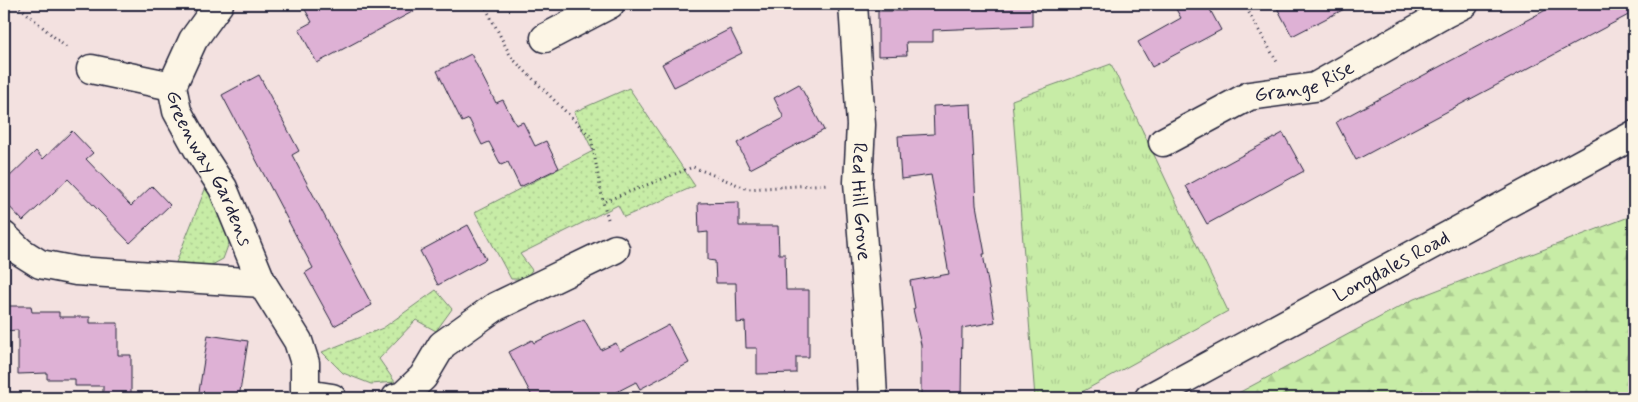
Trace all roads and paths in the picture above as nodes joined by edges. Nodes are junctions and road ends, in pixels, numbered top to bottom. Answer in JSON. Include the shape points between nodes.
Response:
{"nodes":[{"id":1,"x":16,"y":4,"type":"edge"},
{"id":2,"x":219,"y":4,"type":"edge"},
{"id":3,"x":484,"y":4,"type":"edge"},
{"id":4,"x":610,"y":4,"type":"edge"},
{"id":5,"x":853,"y":4,"type":"edge"},
{"id":6,"x":1244,"y":4,"type":"edge"},
{"id":7,"x":1447,"y":8,"type":"edge"},
{"id":8,"x":545,"y":38,"type":"dead end"},
{"id":9,"x":91,"y":69,"type":"joint"},
{"id":10,"x":172,"y":86,"type":"junction"},
{"id":11,"x":1293,"y":90,"type":"junction"},
{"id":12,"x":1634,"y":135,"type":"edge"},
{"id":13,"x":1163,"y":142,"type":"dead end"},
{"id":14,"x":858,"y":182,"type":"junction"},
{"id":15,"x":603,"y":202,"type":"junction"},
{"id":16,"x":4,"y":236,"type":"edge"},
{"id":17,"x":615,"y":249,"type":"joint"},
{"id":18,"x":262,"y":283,"type":"junction"},
{"id":19,"x":314,"y":397,"type":"edge"},
{"id":20,"x":396,"y":398,"type":"edge"},
{"id":21,"x":872,"y":398,"type":"edge"},
{"id":22,"x":1149,"y":398,"type":"edge"}],
"edges":[{"from":1,"to":9,"type":"path"},
{"from":2,"to":10,"type":"street","name":"Greenway Gardens","via":[[193,40]]},
{"from":3,"to":15,"type":"path","via":[[511,57],[591,138]]},
{"from":4,"to":8,"type":"street"},
{"from":5,"to":14,"type":"street","name":"Red Hill Grove","via":[[861,125]]},
{"from":6,"to":11,"type":"path"},
{"from":7,"to":11,"type":"street","name":"Grange Rise","via":[[1315,87]]},
{"from":9,"to":10,"type":"street"},
{"from":10,"to":18,"type":"street","name":"Greenway Gardens","via":[[176,110],[223,188]]},
{"from":11,"to":13,"type":"street","name":"Grange Rise","via":[[1249,96]]},
{"from":12,"to":22,"type":"street","name":"Longdales Road"},
{"from":14,"to":15,"type":"path","via":[[748,189],[692,168]]},
{"from":14,"to":21,"type":"street","name":"Red Hill Grove"},
{"from":15,"to":17,"type":"path"},
{"from":16,"to":18,"type":"street","via":[[40,264],[67,269]]},
{"from":17,"to":20,"type":"street","via":[[495,307],[442,345],[423,377],[403,396]]},
{"from":18,"to":19,"type":"street","name":"Greenway Gardens","via":[[298,341]]}]}
